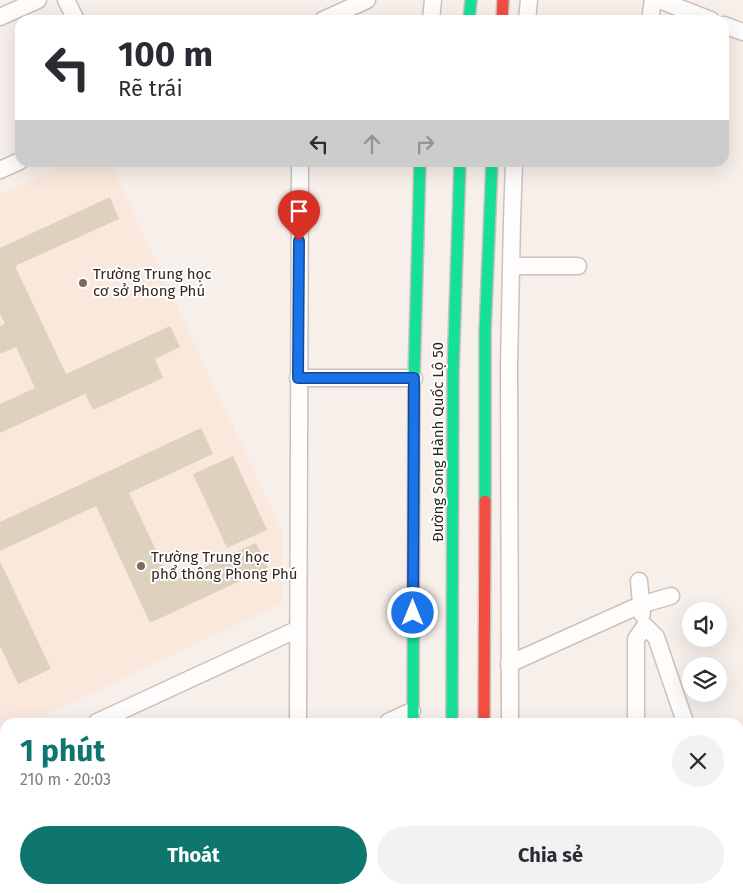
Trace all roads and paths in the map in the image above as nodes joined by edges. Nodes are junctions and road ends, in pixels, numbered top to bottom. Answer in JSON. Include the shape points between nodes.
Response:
{"nodes":[{"id":1,"x":38,"y":0,"type":"edge"},
{"id":2,"x":66,"y":0,"type":"edge"},
{"id":3,"x":367,"y":0,"type":"edge"},
{"id":4,"x":433,"y":0,"type":"edge"},
{"id":5,"x":471,"y":0,"type":"edge"},
{"id":6,"x":503,"y":0,"type":"edge"},
{"id":7,"x":529,"y":0,"type":"edge"},
{"id":8,"x":653,"y":0,"type":"edge"},
{"id":9,"x":659,"y":0,"type":"edge"},
{"id":10,"x":74,"y":15,"type":"edge"},
{"id":11,"x":334,"y":15,"type":"edge"},
{"id":12,"x":432,"y":15,"type":"edge"},
{"id":13,"x":470,"y":15,"type":"edge"},
{"id":14,"x":502,"y":15,"type":"edge"},
{"id":15,"x":527,"y":15,"type":"edge"},
{"id":16,"x":651,"y":15,"type":"edge"},
{"id":17,"x":698,"y":15,"type":"edge"},
{"id":18,"x":0,"y":17,"type":"edge"},
{"id":19,"x":729,"y":27,"type":"edge"},
{"id":20,"x":743,"y":32,"type":"edge"},
{"id":21,"x":15,"y":163,"type":"edge"},
{"id":22,"x":300,"y":167,"type":"edge"},
{"id":23,"x":420,"y":167,"type":"edge"},
{"id":24,"x":460,"y":167,"type":"edge"},
{"id":25,"x":492,"y":167,"type":"edge"},
{"id":26,"x":514,"y":167,"type":"edge"},
{"id":27,"x":0,"y":170,"type":"edge"},
{"id":28,"x":511,"y":266,"type":"junction"},
{"id":29,"x":578,"y":266,"type":"dead end"},
{"id":30,"x":298,"y":378,"type":"junction"},
{"id":31,"x":414,"y":378,"type":"junction"},
{"id":32,"x":640,"y":581,"type":"dead end"},
{"id":33,"x":671,"y":596,"type":"dead end"},
{"id":34,"x":640,"y":605,"type":"junction"},
{"id":35,"x":645,"y":626,"type":"junction"},
{"id":36,"x":298,"y":629,"type":"junction"},
{"id":37,"x":509,"y":664,"type":"junction"},
{"id":38,"x":413,"y":717,"type":"edge"},
{"id":39,"x":106,"y":718,"type":"edge"},
{"id":40,"x":298,"y":718,"type":"edge"},
{"id":41,"x":452,"y":718,"type":"edge"},
{"id":42,"x":484,"y":718,"type":"edge"},
{"id":43,"x":510,"y":718,"type":"edge"},
{"id":44,"x":636,"y":718,"type":"edge"},
{"id":45,"x":683,"y":718,"type":"edge"}],
"edges":[{"from":1,"to":18,"type":"street"},
{"from":2,"to":10,"type":"street"},
{"from":3,"to":11,"type":"street"},
{"from":4,"to":12,"type":"street"},
{"from":5,"to":13,"type":"main road"},
{"from":6,"to":14,"type":"main road"},
{"from":7,"to":15,"type":"street"},
{"from":8,"to":16,"type":"street"},
{"from":9,"to":17,"type":"street"},
{"from":19,"to":20,"type":"street"},
{"from":21,"to":27,"type":"street"},
{"from":22,"to":30,"type":"street"},
{"from":23,"to":31,"type":"main road"},
{"from":24,"to":41,"type":"main road","name":"Đường Song Hành Quốc Lộ 50","via":[[452,410]]},
{"from":25,"to":42,"type":"main road","via":[[485,332]]},
{"from":26,"to":28,"type":"street"},
{"from":28,"to":29,"type":"street"},
{"from":28,"to":37,"type":"street"},
{"from":30,"to":31,"type":"street"},
{"from":30,"to":36,"type":"street"},
{"from":31,"to":38,"type":"main road"},
{"from":32,"to":34,"type":"street"},
{"from":33,"to":34,"type":"street"},
{"from":34,"to":35,"type":"street"},
{"from":34,"to":37,"type":"street"},
{"from":35,"to":44,"type":"street","via":[[636,639]]},
{"from":35,"to":45,"type":"street","via":[[656,637]]},
{"from":36,"to":39,"type":"street"},
{"from":36,"to":40,"type":"street"},
{"from":37,"to":43,"type":"street"}]}
